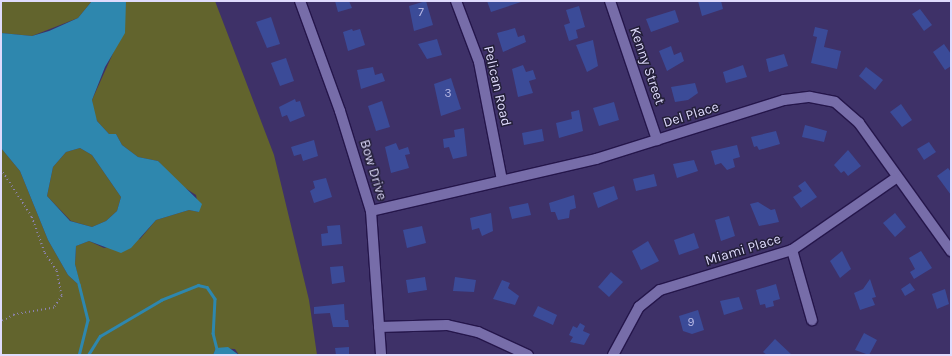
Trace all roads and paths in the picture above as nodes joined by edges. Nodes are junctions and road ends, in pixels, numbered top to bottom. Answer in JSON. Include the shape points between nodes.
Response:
{"nodes":[{"id":1,"x":300,"y":1,"type":"edge"},
{"id":2,"x":456,"y":1,"type":"edge"},
{"id":3,"x":612,"y":2,"type":"edge"},
{"id":4,"x":657,"y":140,"type":"junction"},
{"id":5,"x":1,"y":169,"type":"edge"},
{"id":6,"x":896,"y":178,"type":"junction"},
{"id":7,"x":502,"y":180,"type":"junction"},
{"id":8,"x":371,"y":211,"type":"junction"},
{"id":9,"x":792,"y":250,"type":"junction"},
{"id":10,"x":951,"y":252,"type":"edge"},
{"id":11,"x":812,"y":320,"type":"dead end"},
{"id":12,"x":1,"y":322,"type":"edge"},
{"id":13,"x":379,"y":327,"type":"junction"},
{"id":14,"x":381,"y":355,"type":"edge"},
{"id":15,"x":528,"y":355,"type":"edge"},
{"id":16,"x":613,"y":355,"type":"edge"}],
"edges":[{"from":1,"to":8,"type":"street","name":"Bow Drive","via":[[354,154]]},
{"from":2,"to":7,"type":"street","name":"Pelican Road","via":[[479,62]]},
{"from":3,"to":4,"type":"street","name":"Kenny Street"},
{"from":4,"to":6,"type":"street","name":"Del Place","via":[[784,100],[810,97],[835,102],[859,123]]},
{"from":4,"to":7,"type":"street","name":"Del Place","via":[[596,159]]},
{"from":5,"to":12,"type":"path","via":[[32,217],[45,253],[57,271],[62,296],[54,308],[14,316]]},
{"from":6,"to":9,"type":"street","name":"Miami Place"},
{"from":6,"to":10,"type":"street","name":"Del Place"},
{"from":7,"to":8,"type":"street","name":"Del Place"},
{"from":8,"to":13,"type":"street","name":"Bow Drive"},
{"from":9,"to":11,"type":"street"},
{"from":9,"to":16,"type":"street","name":"Miami Place","via":[[660,290],[639,307]]},
{"from":13,"to":14,"type":"street","name":"Bow Drive"},
{"from":13,"to":15,"type":"street","via":[[448,325],[478,332]]}]}
